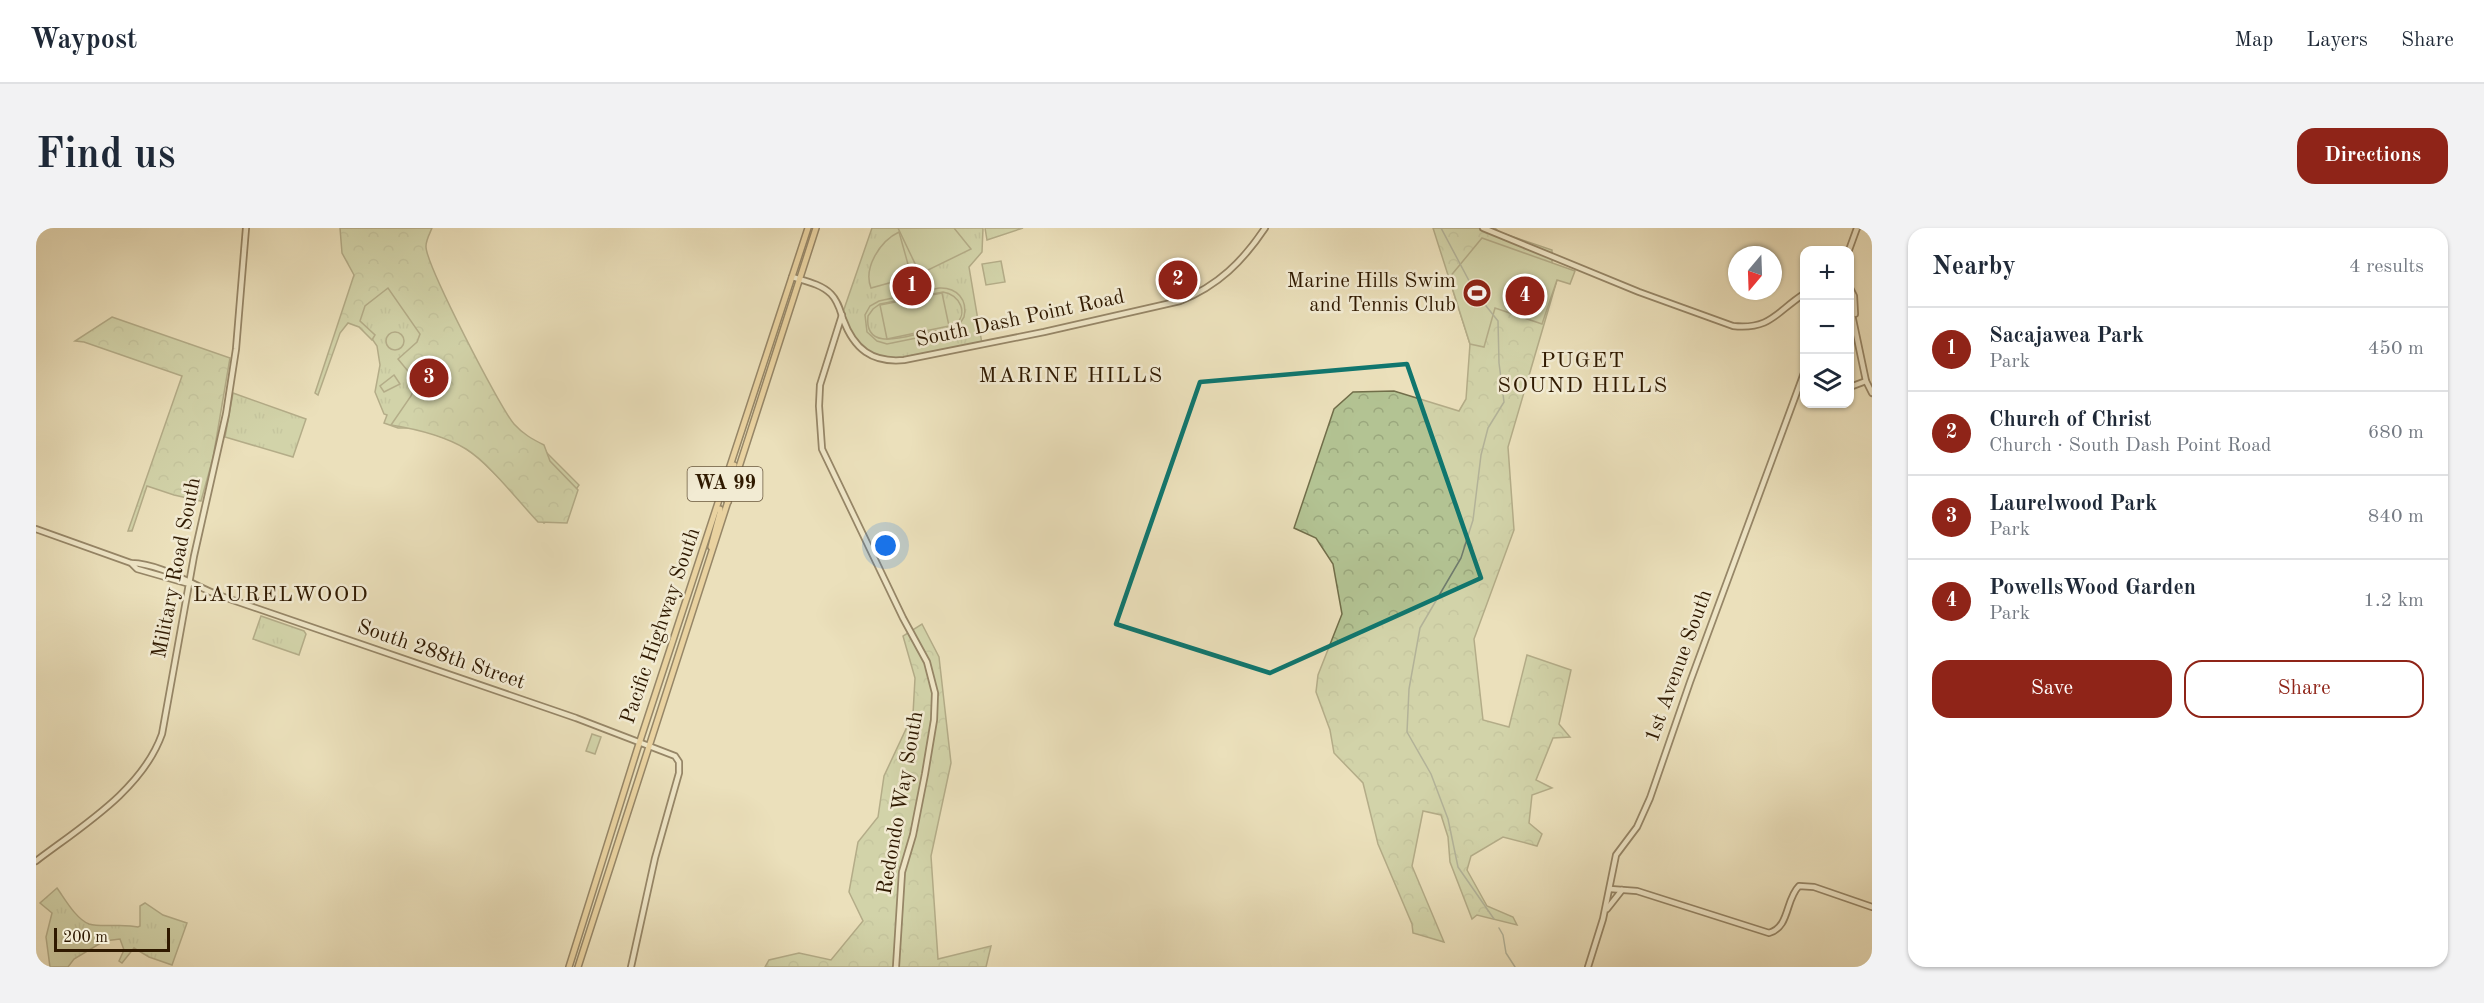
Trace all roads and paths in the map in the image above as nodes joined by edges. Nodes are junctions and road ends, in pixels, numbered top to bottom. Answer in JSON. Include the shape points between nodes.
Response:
{"nodes":[{"id":1,"x":246,"y":228,"type":"edge"},
{"id":2,"x":808,"y":228,"type":"edge"},
{"id":3,"x":816,"y":228,"type":"edge"},
{"id":4,"x":1265,"y":228,"type":"edge"},
{"id":5,"x":1483,"y":228,"type":"edge"},
{"id":6,"x":1857,"y":228,"type":"edge"},
{"id":7,"x":1850,"y":246,"type":"edge"},
{"id":8,"x":792,"y":276,"type":"junction"},
{"id":9,"x":800,"y":279,"type":"junction"},
{"id":10,"x":1854,"y":296,"type":"edge"},
{"id":11,"x":1800,"y":298,"type":"edge"},
{"id":12,"x":842,"y":315,"type":"junction"},
{"id":13,"x":1854,"y":318,"type":"edge"},
{"id":14,"x":1855,"y":322,"type":"junction"},
{"id":15,"x":1866,"y":381,"type":"junction"},
{"id":16,"x":1854,"y":386,"type":"edge"},
{"id":17,"x":1800,"y":393,"type":"edge"},
{"id":18,"x":1872,"y":393,"type":"edge"},
{"id":19,"x":737,"y":446,"type":"junction"},
{"id":20,"x":728,"y":502,"type":"junction"},
{"id":21,"x":717,"y":508,"type":"junction"},
{"id":22,"x":36,"y":529,"type":"edge"},
{"id":23,"x":709,"y":560,"type":"junction"},
{"id":24,"x":189,"y":583,"type":"junction"},
{"id":25,"x":639,"y":741,"type":"junction"},
{"id":26,"x":650,"y":745,"type":"junction"},
{"id":27,"x":36,"y":861,"type":"edge"},
{"id":28,"x":1610,"y":889,"type":"junction"},
{"id":29,"x":1622,"y":889,"type":"junction"},
{"id":30,"x":1872,"y":907,"type":"edge"},
{"id":31,"x":1605,"y":911,"type":"junction"},
{"id":32,"x":569,"y":967,"type":"edge"},
{"id":33,"x":578,"y":967,"type":"edge"},
{"id":34,"x":631,"y":967,"type":"edge"},
{"id":35,"x":896,"y":967,"type":"edge"},
{"id":36,"x":1588,"y":967,"type":"edge"}],
"edges":[{"from":1,"to":24,"type":"main road","name":"Military Road South","via":[[226,414]]},
{"from":2,"to":8,"type":"main road","name":"Pacific Highway South","number":"WA 99"},
{"from":3,"to":9,"type":"main road","name":"Pacific Highway South","number":"WA 99"},
{"from":4,"to":12,"type":"main road","name":"South Dash Point Road","via":[[1230,272],[1197,294],[1154,308],[1044,332],[888,360],[859,348]]},
{"from":5,"to":11,"type":"main road","via":[[1733,326],[1762,324],[1778,317]]},
{"from":6,"to":7,"type":"main road"},
{"from":8,"to":9,"type":"main road","name":"South Dash Point Road"},
{"from":8,"to":19,"type":"main road","name":"Pacific Highway South","number":"WA 99"},
{"from":9,"to":12,"type":"main road","name":"South Dash Point Road","via":[[828,291]]},
{"from":9,"to":20,"type":"main road","name":"Pacific Highway South","number":"WA 99"},
{"from":10,"to":14,"type":"main road"},
{"from":12,"to":35,"type":"main road","name":"Redondo Way South","via":[[820,385],[822,449],[927,662],[935,693],[930,750],[902,872]]},
{"from":13,"to":14,"type":"main road"},
{"from":14,"to":15,"type":"main road"},
{"from":15,"to":16,"type":"main road"},
{"from":15,"to":18,"type":"main road"},
{"from":17,"to":28,"type":"main road","name":"1st Avenue South","via":[[1650,798],[1637,827],[1616,855]]},
{"from":19,"to":20,"type":"main road","via":[[725,498]]},
{"from":19,"to":21,"type":"main road","name":"Pacific Highway South","number":"WA 99"},
{"from":20,"to":23,"type":"main road","name":"Pacific Highway South","number":"WA 99"},
{"from":21,"to":23,"type":"main road","via":[[720,513]]},
{"from":21,"to":25,"type":"main road","name":"Pacific Highway South","number":"WA 99"},
{"from":22,"to":24,"type":"main road","name":"South 288th Street"},
{"from":23,"to":26,"type":"main road","name":"Pacific Highway South","number":"WA 99"},
{"from":24,"to":25,"type":"main road","name":"South 288th Street"},
{"from":24,"to":27,"type":"main road","name":"Military Road South","via":[[166,722],[151,759],[126,790]]},
{"from":25,"to":26,"type":"main road","name":"South 288th Street"},
{"from":25,"to":32,"type":"main road","name":"Pacific Highway South","number":"WA 99"},
{"from":26,"to":33,"type":"main road","name":"Pacific Highway South","number":"WA 99"},
{"from":26,"to":34,"type":"main road","name":"South 288th Street","via":[[670,753],[679,762],[678,777]]},
{"from":28,"to":29,"type":"main road"},
{"from":28,"to":31,"type":"main road","name":"1st Avenue South"},
{"from":29,"to":30,"type":"main road","via":[[1769,933],[1782,926],[1791,895],[1799,886],[1814,886]]},
{"from":29,"to":31,"type":"main road"},
{"from":31,"to":36,"type":"main road","name":"1st Avenue South"}]}
